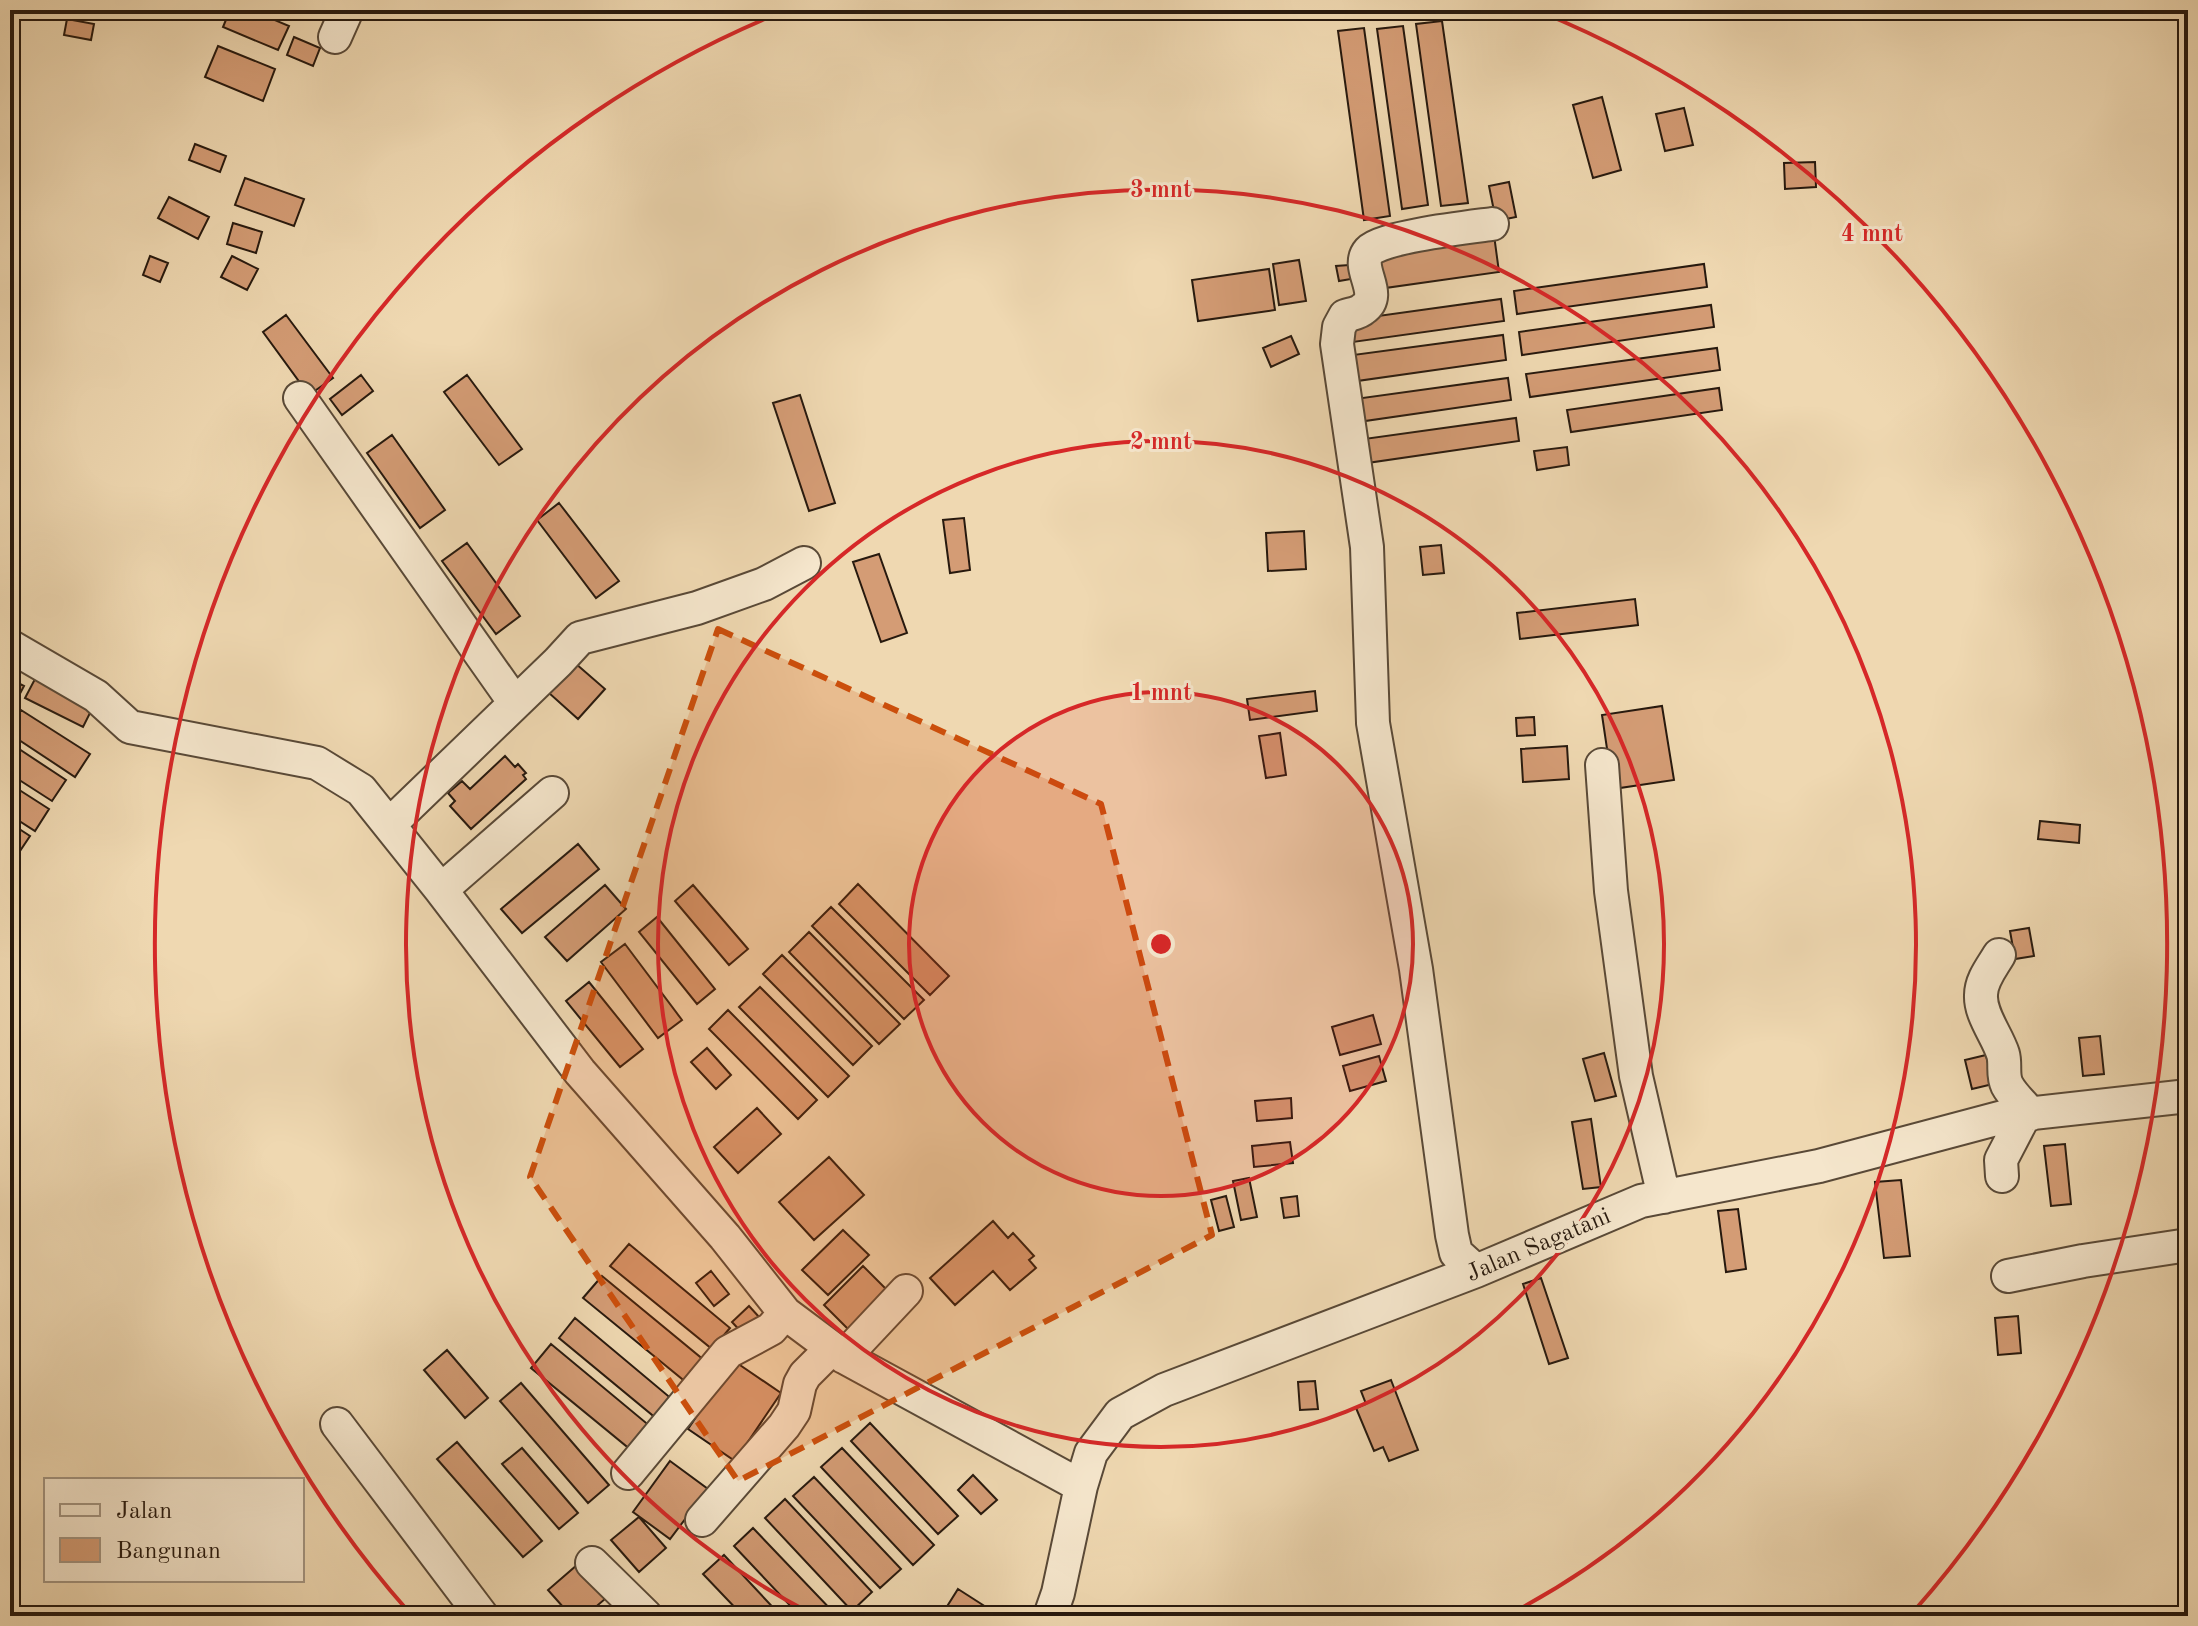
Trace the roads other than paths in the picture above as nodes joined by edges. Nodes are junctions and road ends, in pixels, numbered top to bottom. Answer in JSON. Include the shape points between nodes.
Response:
{"nodes":[{"id":1,"x":1492,"y":224,"type":"dead end"},
{"id":2,"x":300,"y":398,"type":"dead end"},
{"id":3,"x":804,"y":563,"type":"dead end"},
{"id":4,"x":10,"y":646,"type":"edge"},
{"id":5,"x":515,"y":703,"type":"junction"},
{"id":6,"x":1602,"y":765,"type":"dead end"},
{"id":7,"x":552,"y":793,"type":"dead end"},
{"id":8,"x":389,"y":825,"type":"junction"},
{"id":9,"x":441,"y":890,"type":"junction"},
{"id":10,"x":1999,"y":955,"type":"dead end"},
{"id":11,"x":2188,"y":1096,"type":"edge"},
{"id":12,"x":2028,"y":1114,"type":"junction"},
{"id":13,"x":2002,"y":1176,"type":"dead end"},
{"id":14,"x":1664,"y":1197,"type":"junction"},
{"id":15,"x":2188,"y":1245,"type":"edge"},
{"id":16,"x":1476,"y":1271,"type":"junction"},
{"id":17,"x":2008,"y":1276,"type":"dead end"},
{"id":18,"x":906,"y":1291,"type":"dead end"},
{"id":19,"x":785,"y":1313,"type":"junction"},
{"id":20,"x":838,"y":1352,"type":"junction"},
{"id":21,"x":337,"y":1424,"type":"dead end"},
{"id":22,"x":628,"y":1473,"type":"dead end"},
{"id":23,"x":1081,"y":1486,"type":"junction"},
{"id":24,"x":702,"y":1520,"type":"dead end"},
{"id":25,"x":592,"y":1563,"type":"dead end"},
{"id":26,"x":482,"y":1616,"type":"edge"},
{"id":27,"x":646,"y":1616,"type":"edge"},
{"id":28,"x":1050,"y":1616,"type":"edge"}],
"edges":[{"from":1,"to":16,"type":"street","via":[[1376,246],[1364,264],[1372,293],[1369,302],[1345,316],[1337,344],[1367,547],[1373,723],[1416,969],[1452,1235],[1456,1253]]},
{"from":2,"to":5,"type":"street"},
{"from":3,"to":5,"type":"street","via":[[697,608],[580,638]]},
{"from":4,"to":8,"type":"street","via":[[96,696],[130,727],[317,763],[361,790]]},
{"from":5,"to":8,"type":"street"},
{"from":6,"to":14,"type":"street","via":[[1611,891],[1636,1076]]},
{"from":7,"to":9,"type":"street"},
{"from":8,"to":9,"type":"street"},
{"from":9,"to":19,"type":"street","via":[[580,1072]]},
{"from":10,"to":12,"type":"street","via":[[1980,996],[2000,1045],[2004,1080]]},
{"from":11,"to":12,"type":"street","name":"Jalan Sagatani"},
{"from":12,"to":13,"type":"street","via":[[2001,1160]]},
{"from":12,"to":14,"type":"street","name":"Jalan Sagatani","via":[[1819,1166]]},
{"from":14,"to":16,"type":"street","name":"Jalan Sagatani","via":[[1613,1212]]},
{"from":15,"to":17,"type":"street"},
{"from":16,"to":23,"type":"street","name":"Jalan Sagatani","via":[[1153,1396],[1120,1414],[1091,1453]]},
{"from":18,"to":20,"type":"street"},
{"from":19,"to":20,"type":"street"},
{"from":19,"to":22,"type":"street","via":[[771,1329],[728,1352]]},
{"from":20,"to":23,"type":"street"},
{"from":20,"to":24,"type":"street","via":[[805,1375],[784,1426]]},
{"from":21,"to":26,"type":"street"},
{"from":23,"to":28,"type":"street","name":"Jalan Sagatani"},
{"from":25,"to":27,"type":"street"}]}
